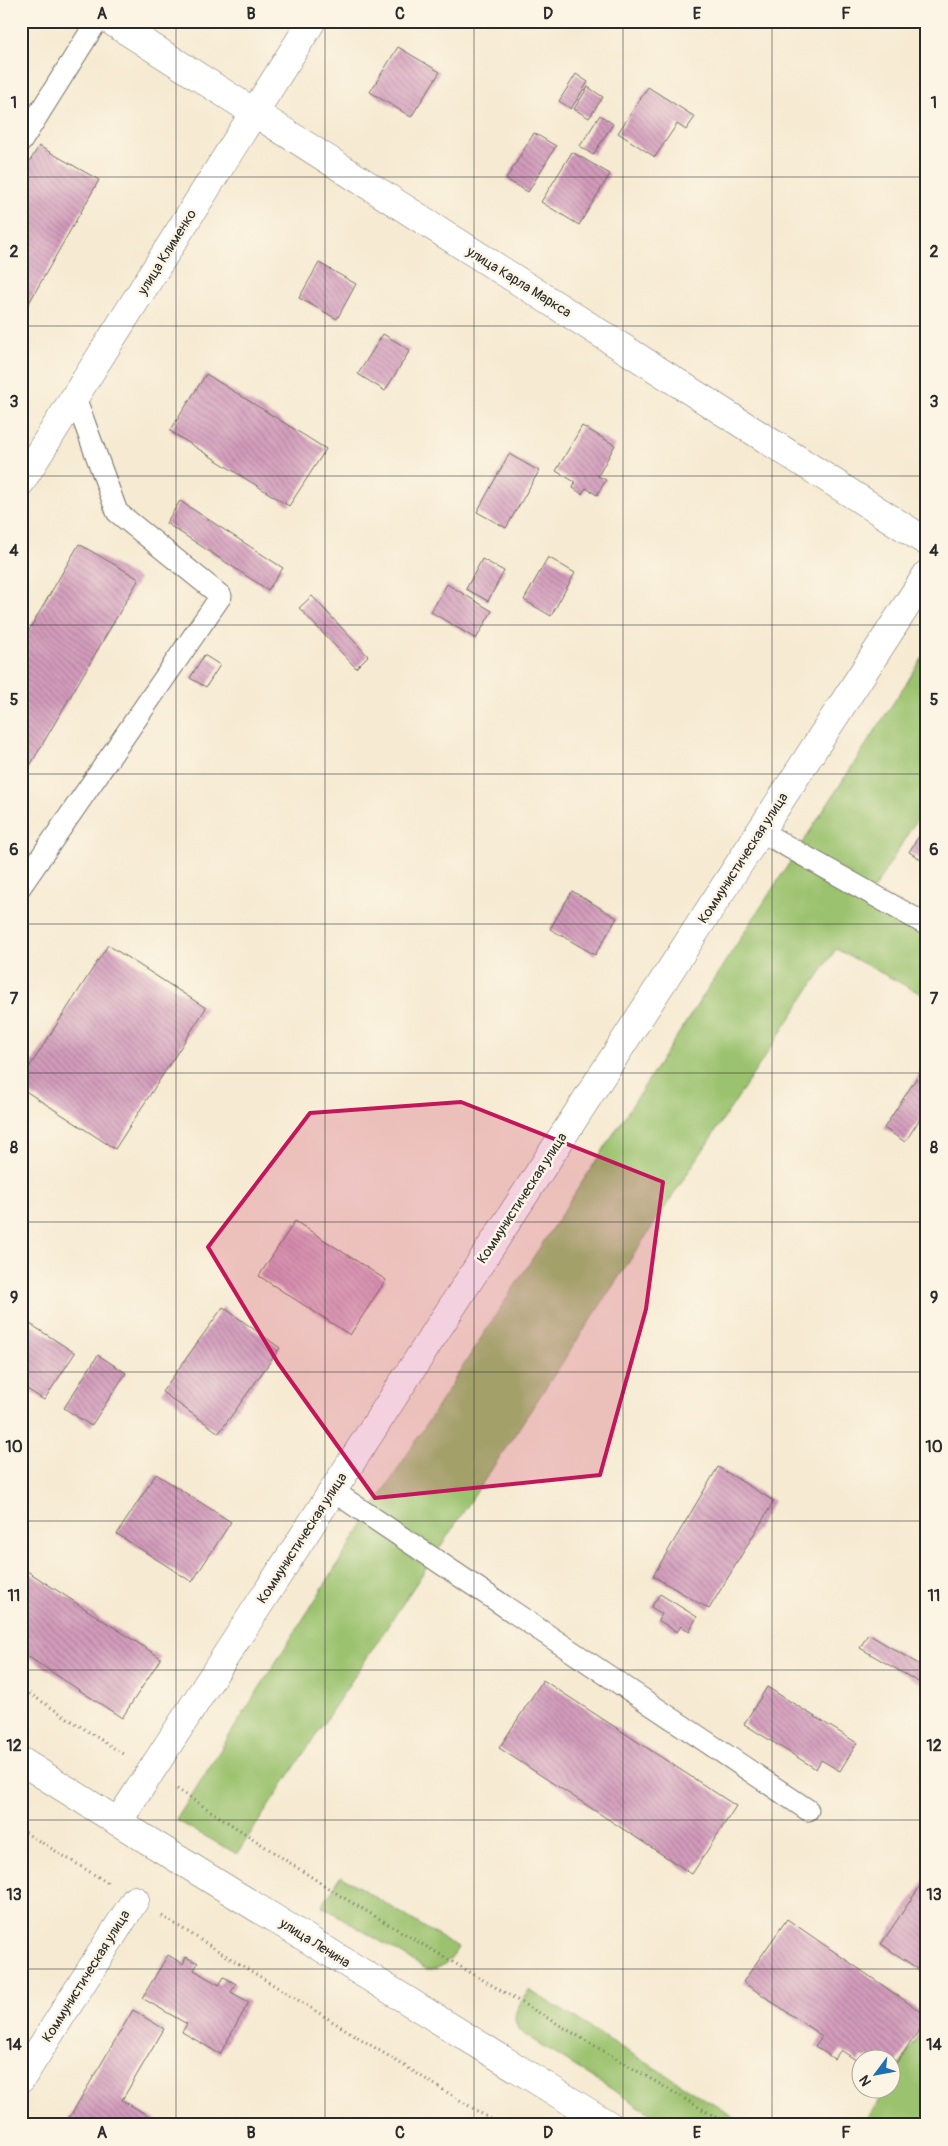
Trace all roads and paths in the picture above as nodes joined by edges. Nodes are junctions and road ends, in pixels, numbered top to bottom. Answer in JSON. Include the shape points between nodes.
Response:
{"nodes":[{"id":1,"x":97,"y":21,"type":"edge"},
{"id":2,"x":111,"y":21,"type":"edge"},
{"id":3,"x":312,"y":21,"type":"edge"},
{"id":4,"x":255,"y":114,"type":"junction"},
{"id":5,"x":21,"y":142,"type":"edge"},
{"id":6,"x":75,"y":397,"type":"junction"},
{"id":7,"x":21,"y":482,"type":"edge"},
{"id":8,"x":927,"y":542,"type":"edge"},
{"id":9,"x":927,"y":574,"type":"edge"},
{"id":10,"x":760,"y":831,"type":"junction"},
{"id":11,"x":21,"y":886,"type":"edge"},
{"id":12,"x":927,"y":925,"type":"edge"},
{"id":13,"x":333,"y":1491,"type":"junction"},
{"id":14,"x":21,"y":1688,"type":"edge"},
{"id":15,"x":21,"y":1760,"type":"edge"},
{"id":16,"x":150,"y":1772,"type":"junction"},
{"id":17,"x":808,"y":1810,"type":"dead end"},
{"id":18,"x":118,"y":1822,"type":"junction"},
{"id":19,"x":21,"y":1830,"type":"edge"},
{"id":20,"x":135,"y":1900,"type":"junction"},
{"id":21,"x":21,"y":2078,"type":"edge"},
{"id":22,"x":500,"y":2125,"type":"edge"},
{"id":23,"x":609,"y":2125,"type":"edge"},
{"id":24,"x":729,"y":2125,"type":"edge"}],
"edges":[{"from":1,"to":5,"type":"lane"},
{"from":2,"to":4,"type":"street","name":"улица Карла Маркса"},
{"from":3,"to":4,"type":"street","name":"улица Клименко"},
{"from":4,"to":6,"type":"street","name":"улица Клименко"},
{"from":4,"to":8,"type":"street","name":"улица Карла Маркса"},
{"from":6,"to":7,"type":"street","name":"улица Клименко"},
{"from":6,"to":11,"type":"lane","via":[[117,512],[221,596]]},
{"from":9,"to":10,"type":"street","name":"Коммунистическая улица"},
{"from":10,"to":12,"type":"lane"},
{"from":10,"to":13,"type":"street","name":"Коммунистическая улица"},
{"from":13,"to":16,"type":"street","name":"Коммунистическая улица"},
{"from":13,"to":17,"type":"lane"},
{"from":14,"to":16,"type":"path"},
{"from":15,"to":18,"type":"street","name":"улица Ленина"},
{"from":16,"to":18,"type":"street","name":"Коммунистическая улица"},
{"from":16,"to":24,"type":"path","via":[[339,1895]]},
{"from":18,"to":23,"type":"street","name":"улица Ленина"},
{"from":19,"to":20,"type":"path"},
{"from":20,"to":21,"type":"street","name":"Коммунистическая улица"},
{"from":20,"to":22,"type":"path"}]}
